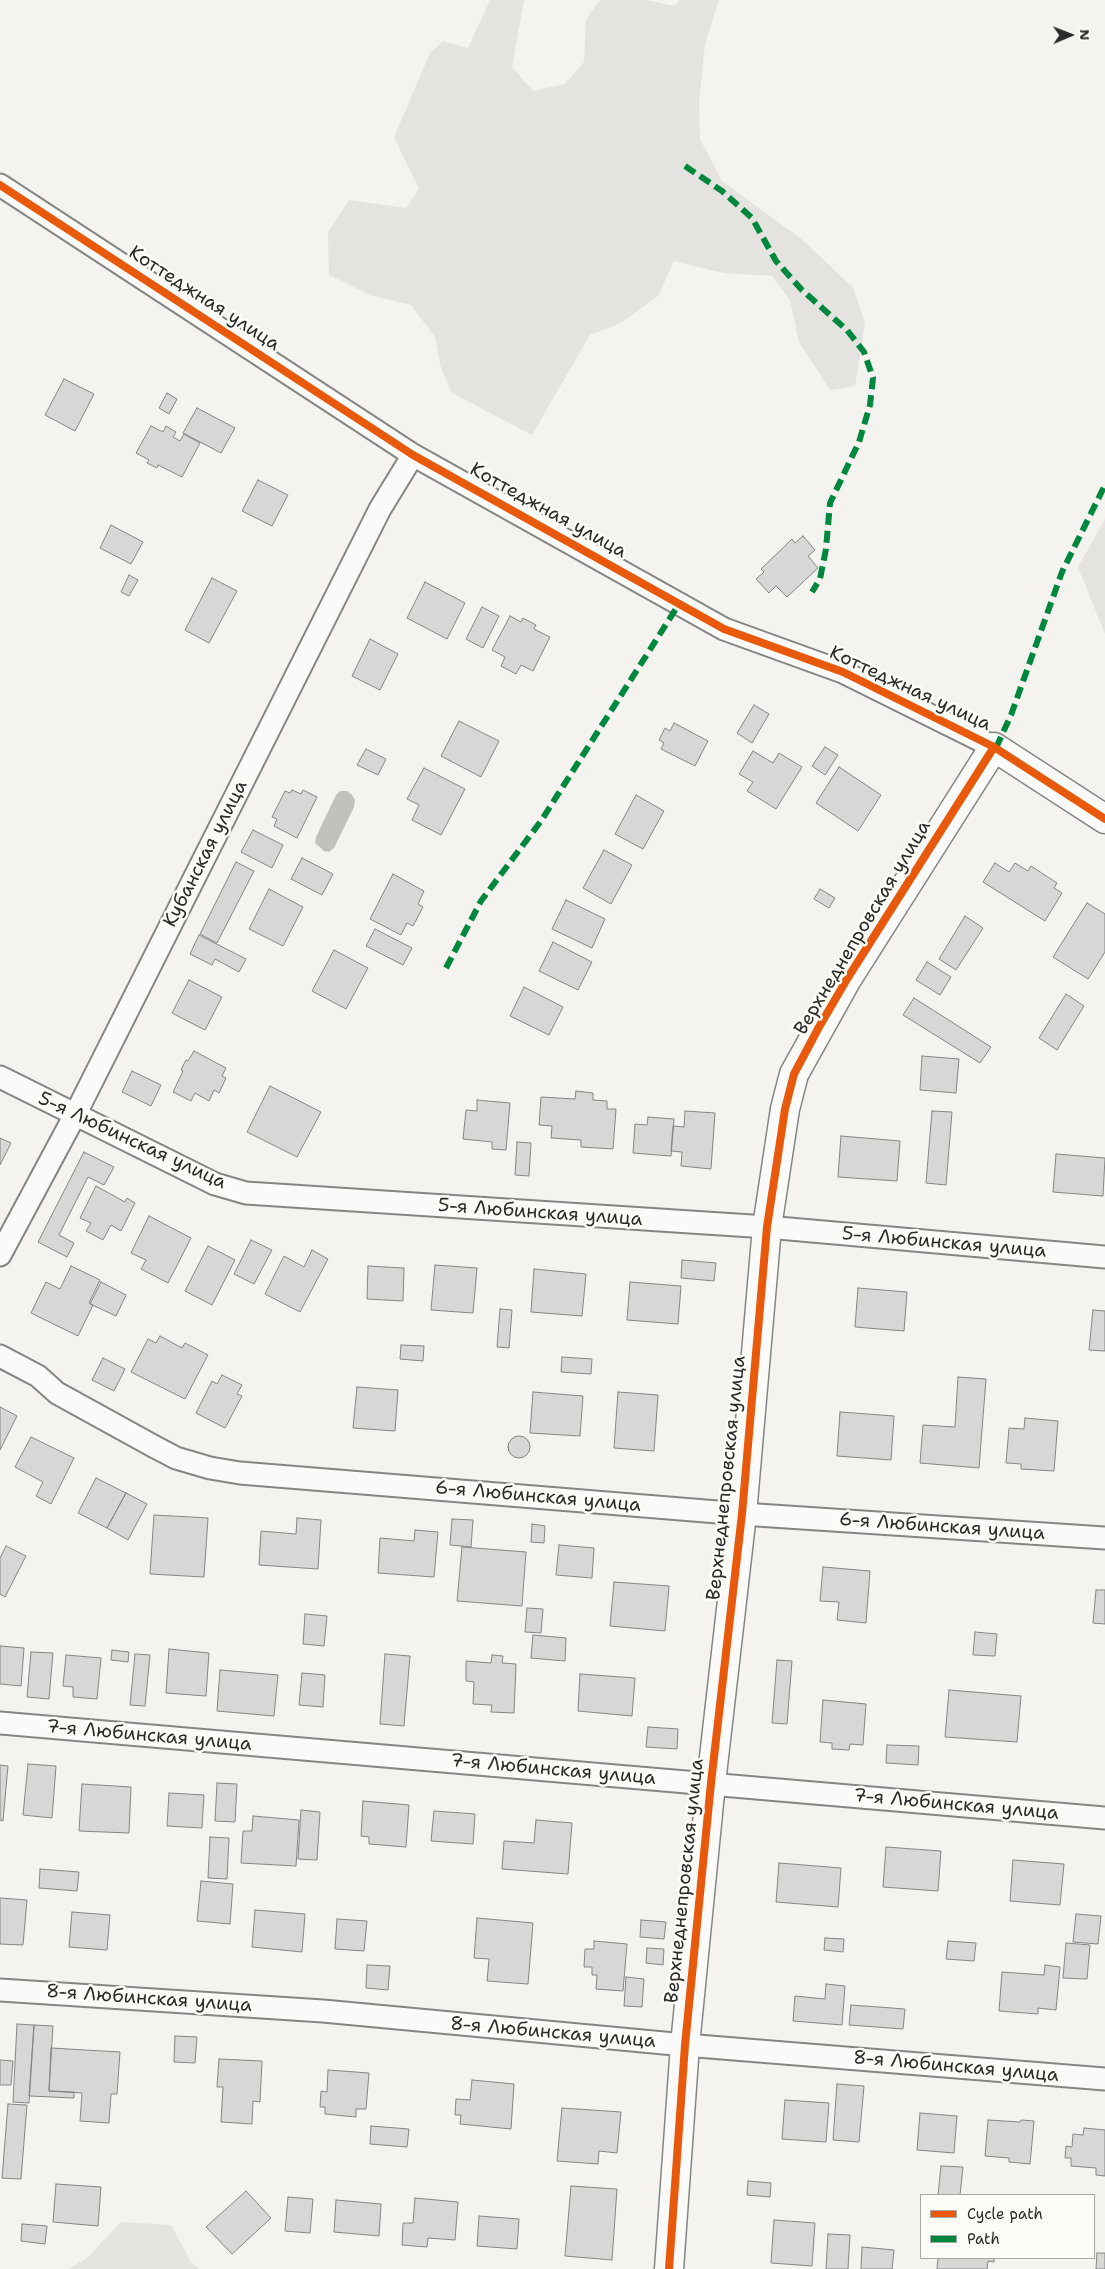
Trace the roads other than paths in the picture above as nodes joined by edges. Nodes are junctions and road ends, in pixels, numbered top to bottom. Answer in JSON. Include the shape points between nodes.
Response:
{"nodes":[{"id":1,"x":0,"y":185,"type":"edge"},
{"id":2,"x":413,"y":455,"type":"junction"},
{"id":3,"x":994,"y":747,"type":"junction"},
{"id":4,"x":1105,"y":819,"type":"edge"},
{"id":5,"x":0,"y":1078,"type":"edge"},
{"id":6,"x":75,"y":1114,"type":"junction"},
{"id":7,"x":767,"y":1227,"type":"junction"},
{"id":8,"x":0,"y":1255,"type":"edge"},
{"id":9,"x":1105,"y":1257,"type":"edge"},
{"id":10,"x":0,"y":1356,"type":"edge"},
{"id":11,"x":742,"y":1514,"type":"junction"},
{"id":12,"x":1105,"y":1538,"type":"edge"},
{"id":13,"x":0,"y":1724,"type":"edge"},
{"id":14,"x":711,"y":1783,"type":"junction"},
{"id":15,"x":1105,"y":1818,"type":"edge"},
{"id":16,"x":0,"y":1990,"type":"edge"},
{"id":17,"x":685,"y":2045,"type":"junction"},
{"id":18,"x":1105,"y":2079,"type":"edge"},
{"id":19,"x":668,"y":2269,"type":"edge"}],
"edges":[{"from":1,"to":2,"type":"street","name":"Коттеджная улица"},
{"from":2,"to":3,"type":"street","name":"Коттеджная улица","via":[[724,629],[844,672]]},
{"from":2,"to":6,"type":"street","name":"Кубанская улица","via":[[380,508]]},
{"from":3,"to":4,"type":"street","name":"Коттеджная улица"},
{"from":3,"to":7,"type":"street","name":"Верхнеднепровская улица","via":[[847,979],[794,1074],[785,1109]]},
{"from":5,"to":6,"type":"street","name":"5-я Любинская улица"},
{"from":6,"to":7,"type":"street","name":"5-я Любинская улица","via":[[214,1184],[246,1193]]},
{"from":6,"to":8,"type":"street","name":"Кубанская улица"},
{"from":7,"to":9,"type":"street","name":"5-я Любинская улица"},
{"from":7,"to":11,"type":"street","name":"Верхнеднепровская улица"},
{"from":10,"to":11,"type":"street","name":"6-я Любинская улица","via":[[38,1376],[57,1393],[155,1447],[176,1458],[210,1468]]},
{"from":11,"to":12,"type":"street","name":"6-я Любинская улица"},
{"from":11,"to":14,"type":"street","name":"Верхнеднепровская улица"},
{"from":13,"to":14,"type":"street","name":"7-я Любинская улица"},
{"from":14,"to":15,"type":"street","name":"7-я Любинская улица"},
{"from":14,"to":17,"type":"street","name":"Верхнеднепровская улица"},
{"from":16,"to":17,"type":"street","name":"8-я Любинская улица","via":[[323,2011]]},
{"from":17,"to":18,"type":"street","name":"8-я Любинская улица"},
{"from":17,"to":19,"type":"street","name":"Верхнеднепровская улица"}]}
